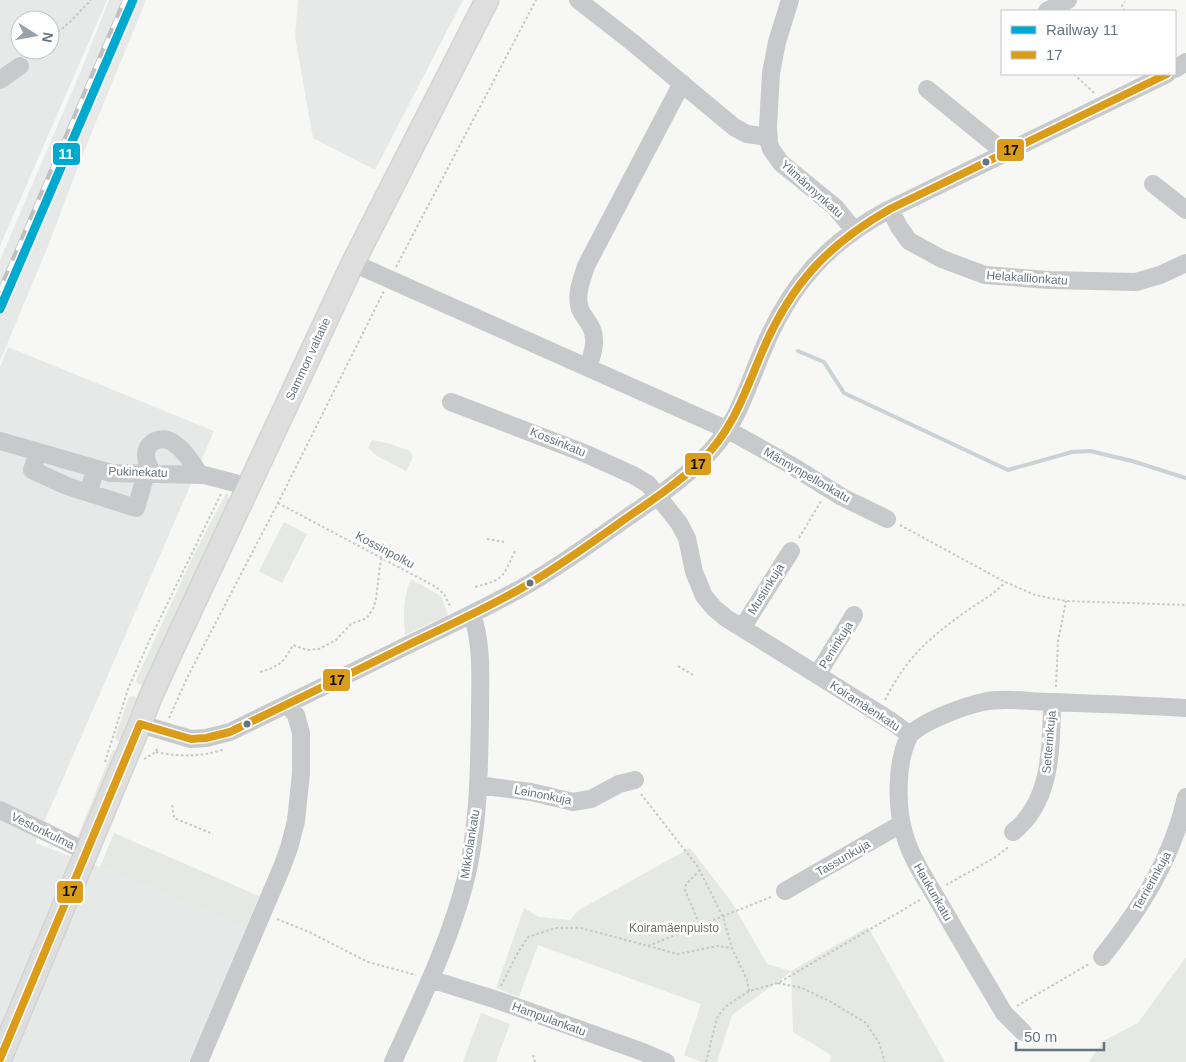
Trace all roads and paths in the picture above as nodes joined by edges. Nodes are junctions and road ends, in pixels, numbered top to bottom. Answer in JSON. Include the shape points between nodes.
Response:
{"nodes":[{"id":1,"x":91,"y":0,"type":"edge"},
{"id":2,"x":487,"y":0,"type":"edge"},
{"id":3,"x":536,"y":0,"type":"edge"},
{"id":4,"x":578,"y":0,"type":"edge"},
{"id":5,"x":790,"y":0,"type":"edge"},
{"id":6,"x":1068,"y":0,"type":"edge"},
{"id":7,"x":1125,"y":2,"type":"dead end"},
{"id":8,"x":1049,"y":10,"type":"edge"},
{"id":9,"x":1124,"y":10,"type":"edge"},
{"id":10,"x":60,"y":30,"type":"edge"},
{"id":11,"x":20,"y":66,"type":"dead end"},
{"id":12,"x":1075,"y":75,"type":"edge"},
{"id":13,"x":1165,"y":75,"type":"edge"},
{"id":14,"x":0,"y":80,"type":"edge"},
{"id":15,"x":682,"y":83,"type":"junction"},
{"id":16,"x":927,"y":89,"type":"dead end"},
{"id":17,"x":1100,"y":105,"type":"junction"},
{"id":18,"x":768,"y":137,"type":"junction"},
{"id":19,"x":1004,"y":152,"type":"junction"},
{"id":20,"x":1153,"y":184,"type":"dead end"},
{"id":21,"x":890,"y":209,"type":"junction"},
{"id":22,"x":1186,"y":210,"type":"edge"},
{"id":23,"x":854,"y":230,"type":"junction"},
{"id":24,"x":353,"y":263,"type":"junction"},
{"id":25,"x":1186,"y":263,"type":"edge"},
{"id":26,"x":390,"y":280,"type":"junction"},
{"id":27,"x":588,"y":368,"type":"junction"},
{"id":28,"x":451,"y":402,"type":"dead end"},
{"id":29,"x":728,"y":430,"type":"junction"},
{"id":30,"x":0,"y":441,"type":"edge"},
{"id":31,"x":38,"y":452,"type":"junction"},
{"id":32,"x":95,"y":469,"type":"junction"},
{"id":33,"x":149,"y":474,"type":"junction"},
{"id":34,"x":200,"y":475,"type":"junction"},
{"id":35,"x":238,"y":485,"type":"junction"},
{"id":36,"x":828,"y":488,"type":"junction"},
{"id":37,"x":89,"y":493,"type":"junction"},
{"id":38,"x":658,"y":495,"type":"junction"},
{"id":39,"x":278,"y":503,"type":"junction"},
{"id":40,"x":887,"y":518,"type":"joint"},
{"id":41,"x":487,"y":538,"type":"dead end"},
{"id":42,"x":504,"y":542,"type":"dead end"},
{"id":43,"x":384,"y":547,"type":"dead end"},
{"id":44,"x":515,"y":551,"type":"dead end"},
{"id":45,"x":791,"y":551,"type":"joint"},
{"id":46,"x":382,"y":558,"type":"junction"},
{"id":47,"x":1005,"y":582,"type":"junction"},
{"id":48,"x":475,"y":587,"type":"dead end"},
{"id":49,"x":1066,"y":601,"type":"junction"},
{"id":50,"x":1186,"y":605,"type":"edge"},
{"id":51,"x":854,"y":615,"type":"dead end"},
{"id":52,"x":464,"y":617,"type":"junction"},
{"id":53,"x":742,"y":628,"type":"junction"},
{"id":54,"x":678,"y":666,"type":"dead end"},
{"id":55,"x":260,"y":672,"type":"dead end"},
{"id":56,"x":693,"y":675,"type":"dead end"},
{"id":57,"x":817,"y":675,"type":"junction"},
{"id":58,"x":128,"y":690,"type":"dead end"},
{"id":59,"x":1054,"y":702,"type":"junction"},
{"id":60,"x":287,"y":704,"type":"junction"},
{"id":61,"x":173,"y":707,"type":"dead end"},
{"id":62,"x":1186,"y":708,"type":"edge"},
{"id":63,"x":878,"y":713,"type":"junction"},
{"id":64,"x":140,"y":724,"type":"junction"},
{"id":65,"x":910,"y":735,"type":"junction"},
{"id":66,"x":226,"y":749,"type":"dead end"},
{"id":67,"x":156,"y":752,"type":"dead end"},
{"id":68,"x":634,"y":780,"type":"joint"},
{"id":69,"x":478,"y":785,"type":"junction"},
{"id":70,"x":1186,"y":797,"type":"edge"},
{"id":71,"x":172,"y":805,"type":"dead end"},
{"id":72,"x":0,"y":810,"type":"edge"},
{"id":73,"x":901,"y":824,"type":"junction"},
{"id":74,"x":1013,"y":832,"type":"joint"},
{"id":75,"x":213,"y":834,"type":"dead end"},
{"id":76,"x":87,"y":852,"type":"junction"},
{"id":77,"x":700,"y":870,"type":"junction"},
{"id":78,"x":785,"y":891,"type":"joint"},
{"id":79,"x":933,"y":892,"type":"junction"},
{"id":80,"x":263,"y":913,"type":"junction"},
{"id":81,"x":722,"y":917,"type":"junction"},
{"id":82,"x":700,"y":926,"type":"junction"},
{"id":83,"x":648,"y":946,"type":"junction"},
{"id":84,"x":732,"y":948,"type":"junction"},
{"id":85,"x":1102,"y":957,"type":"joint"},
{"id":86,"x":430,"y":979,"type":"junction"},
{"id":87,"x":778,"y":983,"type":"junction"},
{"id":88,"x":749,"y":991,"type":"junction"},
{"id":89,"x":494,"y":1000,"type":"junction"},
{"id":90,"x":1004,"y":1013,"type":"junction"},
{"id":91,"x":1023,"y":1032,"type":"dead end"},
{"id":92,"x":533,"y":1056,"type":"dead end"},
{"id":93,"x":0,"y":1059,"type":"edge"},
{"id":94,"x":199,"y":1062,"type":"edge"},
{"id":95,"x":394,"y":1062,"type":"edge"},
{"id":96,"x":535,"y":1062,"type":"edge"},
{"id":97,"x":666,"y":1062,"type":"edge"},
{"id":98,"x":706,"y":1062,"type":"edge"},
{"id":99,"x":885,"y":1062,"type":"edge"}],
"edges":[{"from":1,"to":10,"type":"path"},
{"from":2,"to":24,"type":"main road","name":"Sammon valtatie"},
{"from":3,"to":26,"type":"path"},
{"from":4,"to":15,"type":"street"},
{"from":5,"to":18,"type":"street","name":"Ylimännynkatu","via":[[772,61]]},
{"from":6,"to":8,"type":"street"},
{"from":7,"to":9,"type":"path","via":[[1122,6]]},
{"from":11,"to":14,"type":"street"},
{"from":12,"to":17,"type":"path","via":[[1093,90]]},
{"from":13,"to":17,"type":"street"},
{"from":15,"to":18,"type":"street","via":[[741,132]]},
{"from":15,"to":27,"type":"street","via":[[586,266],[580,284],[579,307],[592,330],[594,341]]},
{"from":16,"to":19,"type":"street"},
{"from":17,"to":19,"type":"street"},
{"from":18,"to":23,"type":"street","name":"Ylimännynkatu","via":[[771,149],[781,163],[836,207]]},
{"from":19,"to":21,"type":"street"},
{"from":20,"to":22,"type":"street"},
{"from":21,"to":23,"type":"street"},
{"from":21,"to":25,"type":"street","name":"Helakallionkatu","via":[[909,241],[942,259],[985,275],[1136,282],[1160,276]]},
{"from":23,"to":29,"type":"street","via":[[800,282],[769,336],[741,408]]},
{"from":24,"to":26,"type":"street","name":"Männynpellonkatu"},
{"from":24,"to":35,"type":"main road","name":"Sammon valtatie"},
{"from":26,"to":27,"type":"street","name":"Männynpellonkatu"},
{"from":26,"to":39,"type":"path"},
{"from":27,"to":29,"type":"street","name":"Männynpellonkatu"},
{"from":28,"to":38,"type":"street","name":"Kossinkatu","via":[[546,437],[634,475]]},
{"from":29,"to":36,"type":"street","name":"Männynpellonkatu"},
{"from":29,"to":38,"type":"street","via":[[701,461]]},
{"from":30,"to":31,"type":"street","name":"Pukinekatu"},
{"from":31,"to":32,"type":"street","name":"Pukinekatu"},
{"from":31,"to":37,"type":"street","via":[[32,470]]},
{"from":32,"to":33,"type":"street","name":"Pukinekatu","via":[[111,473]]},
{"from":32,"to":37,"type":"street"},
{"from":33,"to":34,"type":"street","name":"Pukinekatu"},
{"from":33,"to":34,"type":"street","via":[[148,448],[157,440],[164,439],[183,450]]},
{"from":33,"to":37,"type":"street","via":[[136,508]]},
{"from":34,"to":35,"type":"street","name":"Pukinekatu"},
{"from":35,"to":58,"type":"path","via":[[186,563]]},
{"from":35,"to":64,"type":"main road","name":"Sammon valtatie"},
{"from":36,"to":40,"type":"street","name":"Männynpellonkatu"},
{"from":36,"to":45,"type":"path"},
{"from":38,"to":52,"type":"street","via":[[527,585]]},
{"from":38,"to":53,"type":"street","name":"Koiramäenkatu","via":[[687,538],[694,572],[704,596],[714,608]]},
{"from":39,"to":46,"type":"path","name":"Kossinpolku"},
{"from":39,"to":61,"type":"path"},
{"from":40,"to":47,"type":"path"},
{"from":41,"to":42,"type":"path"},
{"from":43,"to":46,"type":"path"},
{"from":44,"to":48,"type":"path","via":[[498,580]]},
{"from":45,"to":53,"type":"street","name":"Mustinkuja"},
{"from":46,"to":52,"type":"path","name":"Kossinpolku","via":[[436,587]]},
{"from":46,"to":55,"type":"path","via":[[374,607],[367,618],[351,624],[336,640],[320,649],[307,650],[293,645],[282,663]]},
{"from":47,"to":49,"type":"path","via":[[1035,595]]},
{"from":47,"to":63,"type":"path","via":[[925,643],[901,671]]},
{"from":49,"to":50,"type":"path"},
{"from":49,"to":59,"type":"path","via":[[1058,641]]},
{"from":51,"to":57,"type":"street","name":"Peninkuja"},
{"from":52,"to":60,"type":"street"},
{"from":52,"to":69,"type":"street","name":"Mikkolankatu","via":[[479,641]]},
{"from":53,"to":57,"type":"street","name":"Koiramäenkatu"},
{"from":54,"to":56,"type":"path"},
{"from":57,"to":63,"type":"street","name":"Koiramäenkatu"},
{"from":59,"to":62,"type":"street","name":"Koiramäenkatu"},
{"from":59,"to":65,"type":"street","name":"Koiramäenkatu","via":[[983,702],[939,717]]},
{"from":59,"to":74,"type":"street","name":"Setterinkuja","via":[[1046,779],[1035,806]]},
{"from":60,"to":64,"type":"street","via":[[230,732],[206,738],[191,739]]},
{"from":60,"to":80,"type":"street","via":[[296,715],[301,733],[298,806],[289,848]]},
{"from":63,"to":65,"type":"street","name":"Koiramäenkatu"},
{"from":64,"to":76,"type":"main road","name":"Sammon valtatie"},
{"from":65,"to":73,"type":"street","name":"Haukunkatu","via":[[899,783]]},
{"from":66,"to":67,"type":"path","via":[[185,756]]},
{"from":68,"to":69,"type":"street","name":"Leinonkuja","via":[[591,799],[573,802],[532,792]]},
{"from":68,"to":77,"type":"path","via":[[638,790]]},
{"from":69,"to":86,"type":"street","name":"Mikkolankatu","via":[[466,879]]},
{"from":70,"to":85,"type":"street","name":"Terrierinkuja","via":[[1177,831],[1160,872]]},
{"from":71,"to":75,"type":"path","via":[[174,818]]},
{"from":72,"to":76,"type":"street","name":"Vestonkulma"},
{"from":73,"to":78,"type":"street","name":"Tassunkuja"},
{"from":73,"to":79,"type":"street","name":"Haukunkatu","via":[[912,854]]},
{"from":74,"to":79,"type":"path","via":[[1008,849]]},
{"from":76,"to":93,"type":"main road","name":"Sammon valtatie"},
{"from":77,"to":81,"type":"path"},
{"from":77,"to":82,"type":"path","via":[[686,884],[685,890]]},
{"from":78,"to":81,"type":"path"},
{"from":79,"to":87,"type":"path"},
{"from":79,"to":90,"type":"street","name":"Haukunkatu"},
{"from":80,"to":86,"type":"path","via":[[368,962]]},
{"from":80,"to":94,"type":"street"},
{"from":81,"to":82,"type":"path"},
{"from":81,"to":84,"type":"path"},
{"from":82,"to":83,"type":"path"},
{"from":83,"to":84,"type":"path","via":[[678,954],[717,946]]},
{"from":83,"to":89,"type":"path","via":[[581,928],[555,928],[528,937]]},
{"from":84,"to":88,"type":"path"},
{"from":85,"to":90,"type":"path"},
{"from":86,"to":89,"type":"street","name":"Hampulankatu"},
{"from":86,"to":95,"type":"street","name":"Mikkolankatu"},
{"from":87,"to":88,"type":"path"},
{"from":87,"to":99,"type":"path","via":[[802,988],[866,1022],[879,1043]]},
{"from":88,"to":98,"type":"path","via":[[725,1007],[717,1018]]},
{"from":89,"to":97,"type":"street","name":"Hampulankatu"},
{"from":90,"to":91,"type":"street","name":"Haukunkatu"},
{"from":92,"to":96,"type":"path"}]}
